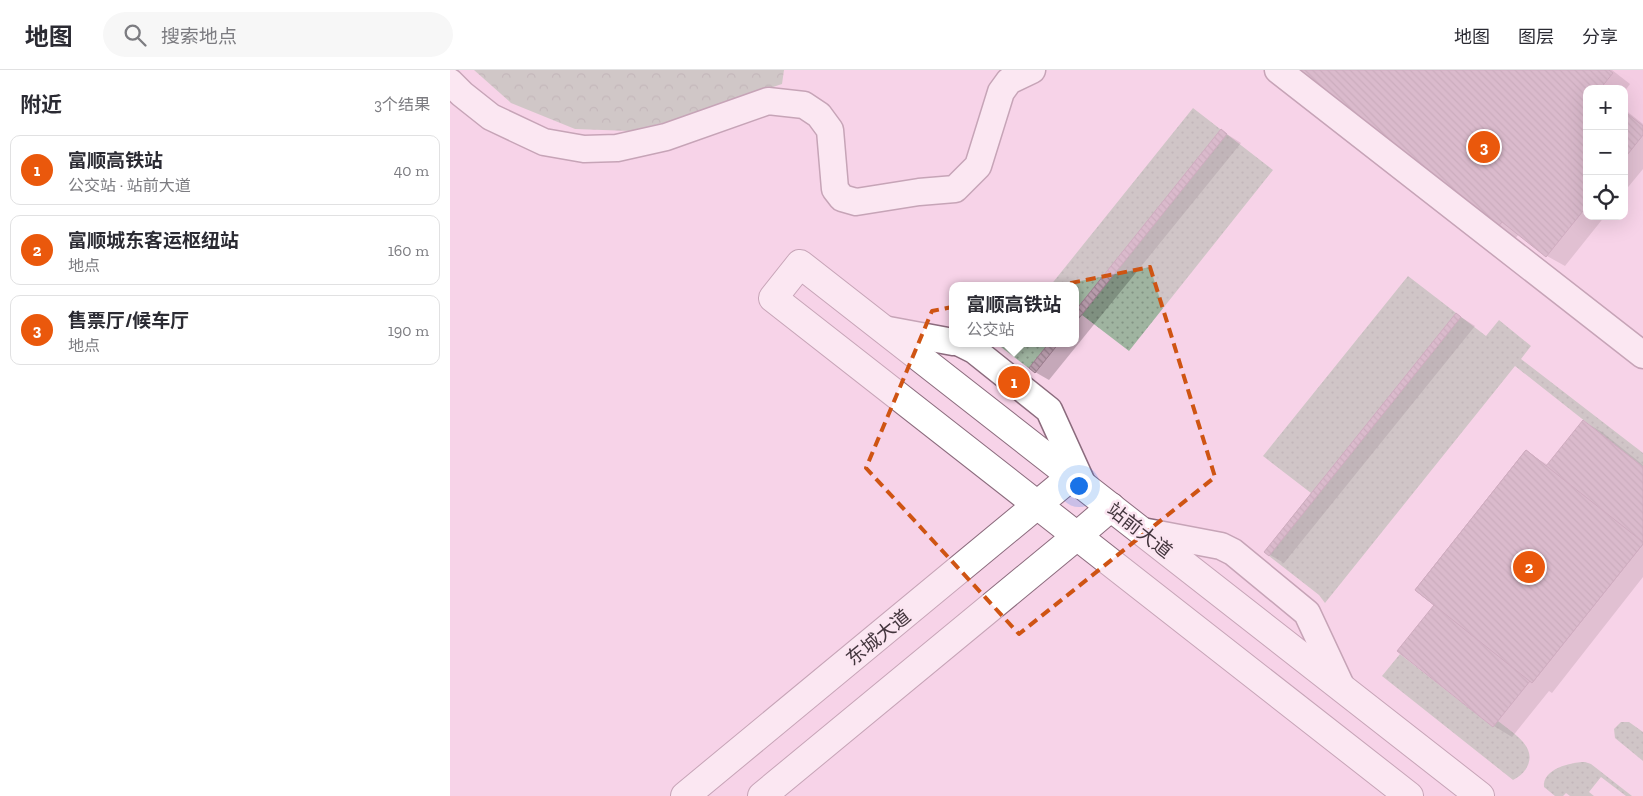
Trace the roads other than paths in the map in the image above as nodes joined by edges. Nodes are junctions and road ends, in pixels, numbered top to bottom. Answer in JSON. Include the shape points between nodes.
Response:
{"nodes":[{"id":1,"x":1032,"y":70,"type":"edge"},
{"id":2,"x":1278,"y":70,"type":"edge"},
{"id":3,"x":450,"y":82,"type":"edge"},
{"id":4,"x":883,"y":329,"type":"junction"},
{"id":5,"x":949,"y":341,"type":"edge"},
{"id":6,"x":968,"y":347,"type":"edge"},
{"id":7,"x":1643,"y":356,"type":"edge"},
{"id":8,"x":1077,"y":481,"type":"junction"},
{"id":9,"x":1038,"y":506,"type":"junction"},
{"id":10,"x":1111,"y":507,"type":"junction"},
{"id":11,"x":1142,"y":531,"type":"junction"},
{"id":12,"x":1077,"y":536,"type":"junction"},
{"id":13,"x":1342,"y":688,"type":"junction"},
{"id":14,"x":684,"y":796,"type":"edge"},
{"id":15,"x":762,"y":796,"type":"edge"},
{"id":16,"x":1409,"y":796,"type":"edge"},
{"id":17,"x":1480,"y":796,"type":"edge"}],
"edges":[{"from":1,"to":3,"type":"lane","via":[[1009,81],[1001,92],[978,166],[955,189],[856,202],[842,198],[835,189],[830,130],[804,105],[768,101],[666,137],[617,148],[584,149],[544,142],[491,117]]},
{"from":2,"to":7,"type":"lane"},
{"from":4,"to":5,"type":"lane"},
{"from":4,"to":8,"type":"main road","name":"站前大道"},
{"from":4,"to":9,"type":"main road","name":"站前大道","via":[[800,264],[772,298]]},
{"from":6,"to":8,"type":"lane","via":[[1048,410]]},
{"from":8,"to":9,"type":"main road","name":"东城大道"},
{"from":8,"to":10,"type":"main road","name":"站前大道"},
{"from":9,"to":12,"type":"main road"},
{"from":9,"to":14,"type":"main road","name":"东城大道"},
{"from":10,"to":11,"type":"main road","name":"站前大道"},
{"from":10,"to":12,"type":"main road"},
{"from":11,"to":13,"type":"main road","name":"站前大道"},
{"from":11,"to":13,"type":"lane","via":[[1222,546],[1233,552],[1307,613]]},
{"from":12,"to":15,"type":"main road"},
{"from":12,"to":16,"type":"main road"},
{"from":13,"to":17,"type":"main road","name":"站前大道"}]}
